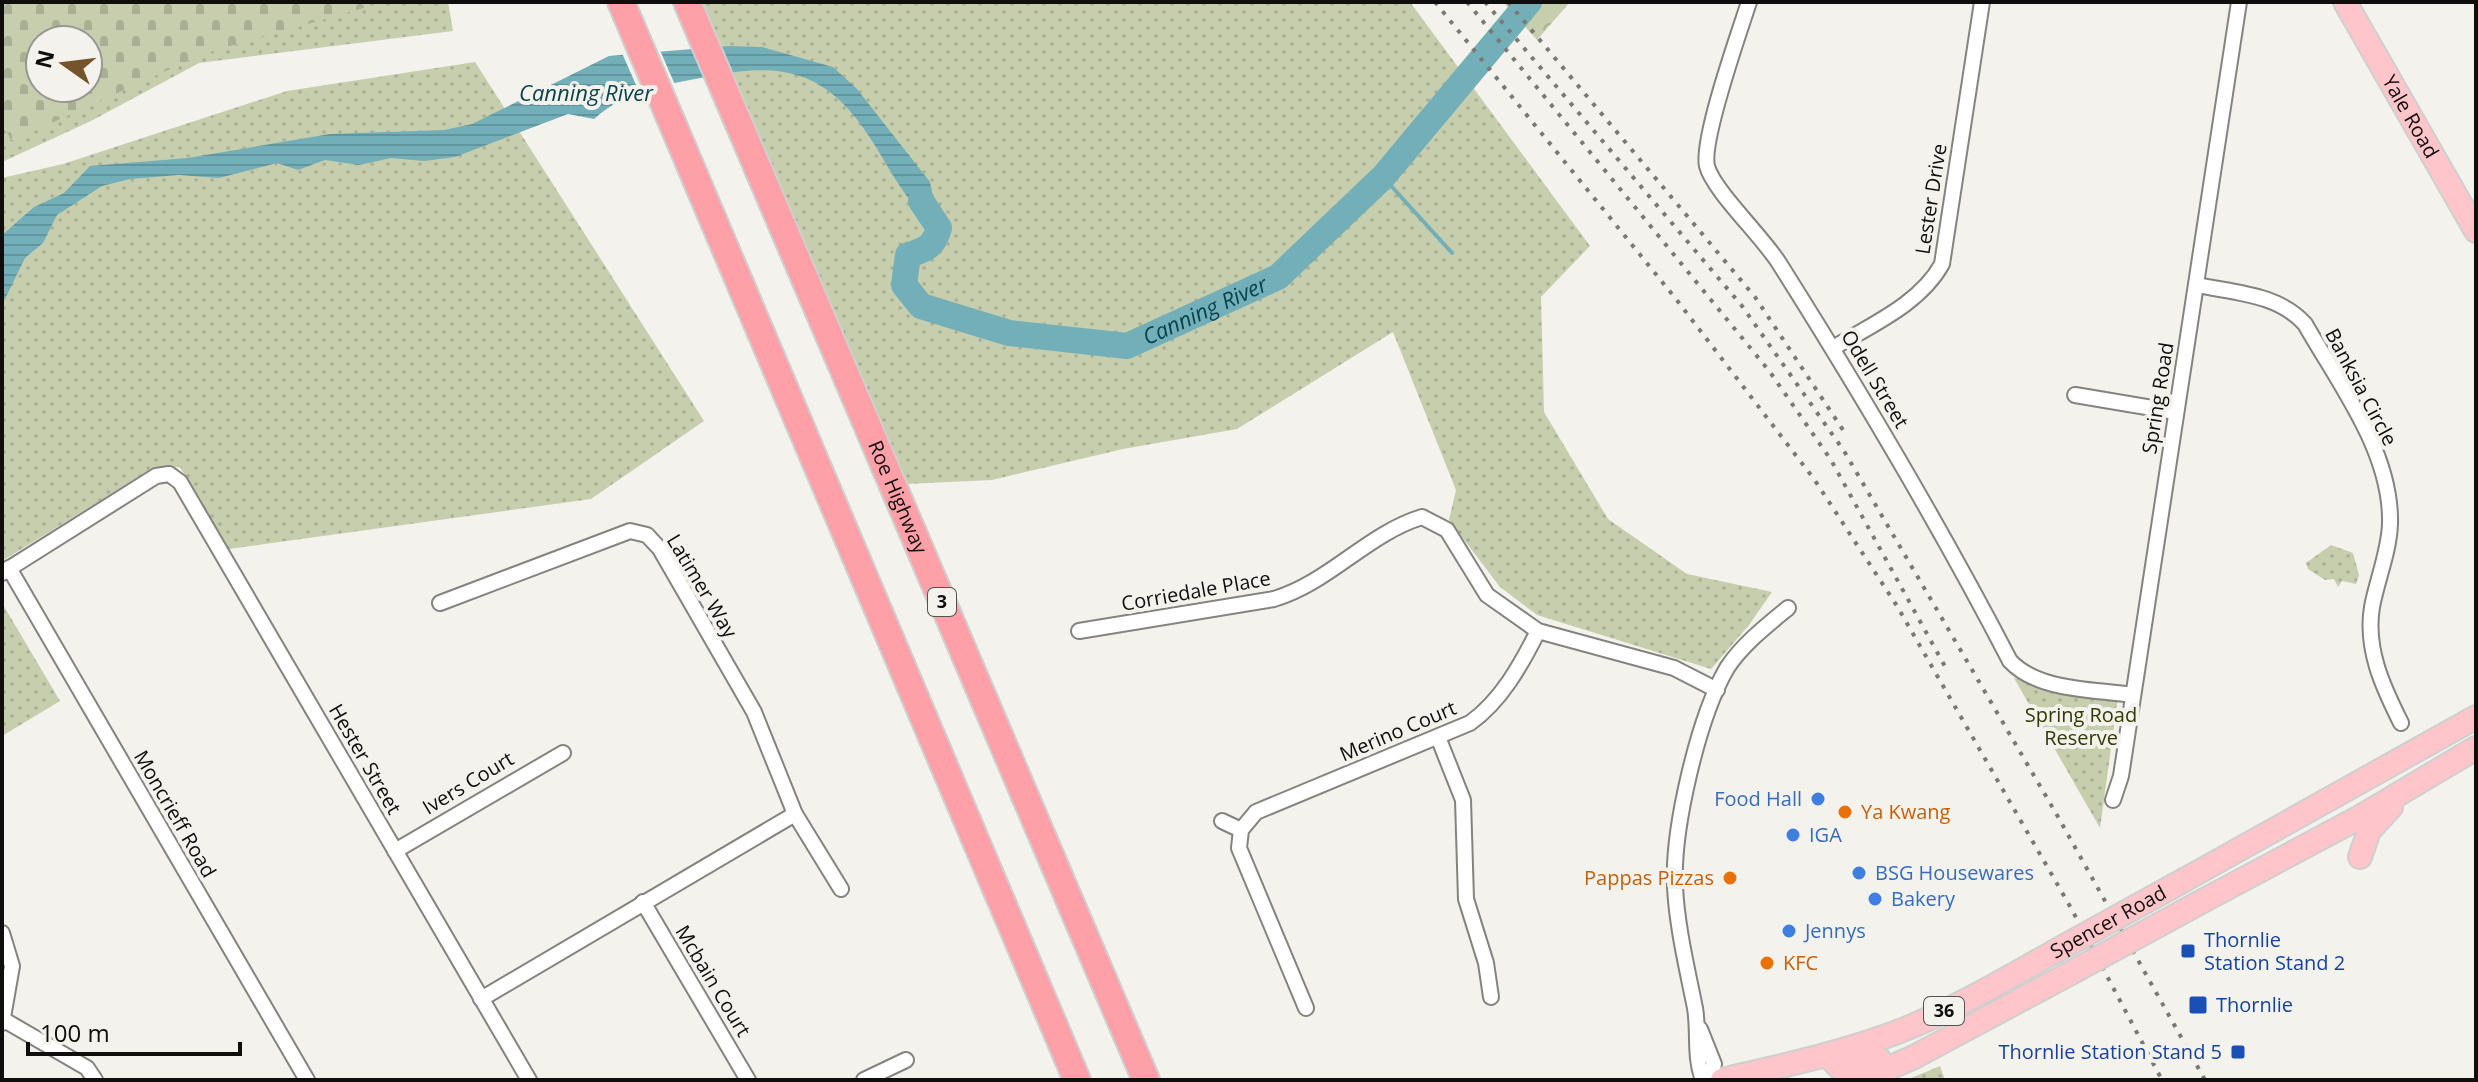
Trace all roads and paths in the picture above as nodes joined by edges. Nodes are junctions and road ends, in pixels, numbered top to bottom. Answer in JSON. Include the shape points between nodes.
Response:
{"nodes":[{"id":1,"x":687,"y":2,"type":"edge"},
{"id":2,"x":1749,"y":2,"type":"edge"},
{"id":3,"x":1982,"y":2,"type":"edge"},
{"id":4,"x":2239,"y":2,"type":"edge"},
{"id":5,"x":2345,"y":2,"type":"edge"},
{"id":6,"x":621,"y":3,"type":"edge"},
{"id":7,"x":2476,"y":231,"type":"edge"},
{"id":8,"x":2197,"y":285,"type":"junction"},
{"id":9,"x":1833,"y":348,"type":"junction"},
{"id":10,"x":2075,"y":395,"type":"dead end"},
{"id":11,"x":2176,"y":412,"type":"junction"},
{"id":12,"x":6,"y":570,"type":"edge"},
{"id":13,"x":440,"y":603,"type":"dead end"},
{"id":14,"x":1788,"y":608,"type":"dead end"},
{"id":15,"x":1079,"y":631,"type":"dead end"},
{"id":16,"x":1538,"y":631,"type":"junction"},
{"id":17,"x":1717,"y":690,"type":"junction"},
{"id":18,"x":2132,"y":695,"type":"junction"},
{"id":19,"x":2476,"y":717,"type":"edge"},
{"id":20,"x":2401,"y":723,"type":"dead end"},
{"id":21,"x":1438,"y":737,"type":"junction"},
{"id":22,"x":2476,"y":750,"type":"edge"},
{"id":23,"x":563,"y":753,"type":"dead end"},
{"id":24,"x":2113,"y":800,"type":"dead end"},
{"id":25,"x":795,"y":814,"type":"junction"},
{"id":26,"x":1222,"y":821,"type":"dead end"},
{"id":27,"x":1241,"y":830,"type":"junction"},
{"id":28,"x":395,"y":851,"type":"junction"},
{"id":29,"x":2360,"y":857,"type":"dead end"},
{"id":30,"x":841,"y":889,"type":"dead end"},
{"id":31,"x":643,"y":902,"type":"junction"},
{"id":32,"x":2,"y":933,"type":"edge"},
{"id":33,"x":1491,"y":997,"type":"dead end"},
{"id":34,"x":481,"y":999,"type":"junction"},
{"id":35,"x":1306,"y":1008,"type":"dead end"},
{"id":36,"x":3,"y":1022,"type":"edge"},
{"id":37,"x":1974,"y":1026,"type":"junction"},
{"id":38,"x":1828,"y":1056,"type":"junction"},
{"id":39,"x":906,"y":1060,"type":"dead end"},
{"id":40,"x":95,"y":1080,"type":"edge"},
{"id":41,"x":307,"y":1080,"type":"edge"},
{"id":42,"x":529,"y":1080,"type":"edge"},
{"id":43,"x":748,"y":1080,"type":"edge"},
{"id":44,"x":864,"y":1080,"type":"edge"},
{"id":45,"x":1077,"y":1080,"type":"edge"},
{"id":46,"x":1146,"y":1080,"type":"edge"},
{"id":47,"x":1705,"y":1080,"type":"edge"},
{"id":48,"x":1722,"y":1080,"type":"edge"},
{"id":49,"x":1862,"y":1080,"type":"edge"}],
"edges":[{"from":1,"to":46,"type":"highway","name":"Roe Highway","number":"3"},
{"from":2,"to":9,"type":"street","name":"Odell Street","via":[[1709,137],[1706,165],[1718,189],[1774,255]]},
{"from":3,"to":9,"type":"street","name":"Lester Drive","via":[[1942,264],[1916,296]]},
{"from":4,"to":8,"type":"street","name":"Spring Road"},
{"from":5,"to":7,"type":"main road","name":"Yale Road"},
{"from":6,"to":45,"type":"highway"},
{"from":8,"to":11,"type":"street","name":"Spring Road"},
{"from":8,"to":20,"type":"street","name":"Banksia Circle","via":[[2272,300],[2292,310],[2370,440],[2385,482],[2390,523],[2372,610],[2371,645],[2382,685]]},
{"from":9,"to":18,"type":"street","name":"Odell Street","via":[[1939,523],[2010,661],[2039,680]]},
{"from":10,"to":11,"type":"street"},
{"from":11,"to":18,"type":"street","name":"Spring Road"},
{"from":12,"to":28,"type":"street","name":"Hester Street","via":[[156,476],[169,474],[180,482]]},
{"from":12,"to":41,"type":"street","name":"Moncrieff Road"},
{"from":13,"to":25,"type":"street","name":"Latimer Way","via":[[630,531],[647,535],[754,712]]},
{"from":14,"to":17,"type":"street","via":[[1729,666]]},
{"from":15,"to":16,"type":"street","name":"Corriedale Place","via":[[1298,592],[1398,525],[1422,517],[1447,530],[1487,595]]},
{"from":16,"to":17,"type":"street","name":"Corriedale Place","via":[[1674,668]]},
{"from":16,"to":21,"type":"street","name":"Merino Court","via":[[1492,705],[1470,723]]},
{"from":17,"to":47,"type":"street","via":[[1691,774],[1677,852],[1676,891],[1697,1021],[1697,1065]]},
{"from":18,"to":24,"type":"street","name":"Spring Road"},
{"from":19,"to":38,"type":"main road","name":"Spencer Road","number":"36","bridge":true,"via":[[1931,1018]]},
{"from":21,"to":27,"type":"street","name":"Merino Court","via":[[1256,812]]},
{"from":21,"to":33,"type":"street","via":[[1463,800],[1466,899]]},
{"from":22,"to":29,"type":"main road","via":[[2381,814],[2362,842]]},
{"from":22,"to":37,"type":"main road","name":"Spencer Road","number":"36","bridge":true},
{"from":23,"to":28,"type":"street","name":"Ivers Court"},
{"from":25,"to":30,"type":"street","name":"Latimer Way"},
{"from":25,"to":31,"type":"street"},
{"from":26,"to":27,"type":"street"},
{"from":27,"to":35,"type":"street","via":[[1239,848]]},
{"from":28,"to":34,"type":"street","name":"Hester Street"},
{"from":31,"to":34,"type":"street"},
{"from":31,"to":43,"type":"street","name":"Mcbain Court"},
{"from":32,"to":36,"type":"street","via":[[12,966]]},
{"from":34,"to":42,"type":"street","name":"Hester Street"},
{"from":36,"to":40,"type":"street","via":[[87,1068]]},
{"from":37,"to":38,"type":"main road","via":[[1942,1031],[1855,1070],[1841,1069]]},
{"from":37,"to":49,"type":"main road","name":"Spencer Road","number":"36"},
{"from":38,"to":48,"type":"main road","name":"Spencer Road","number":"36"},
{"from":39,"to":44,"type":"street"}]}
